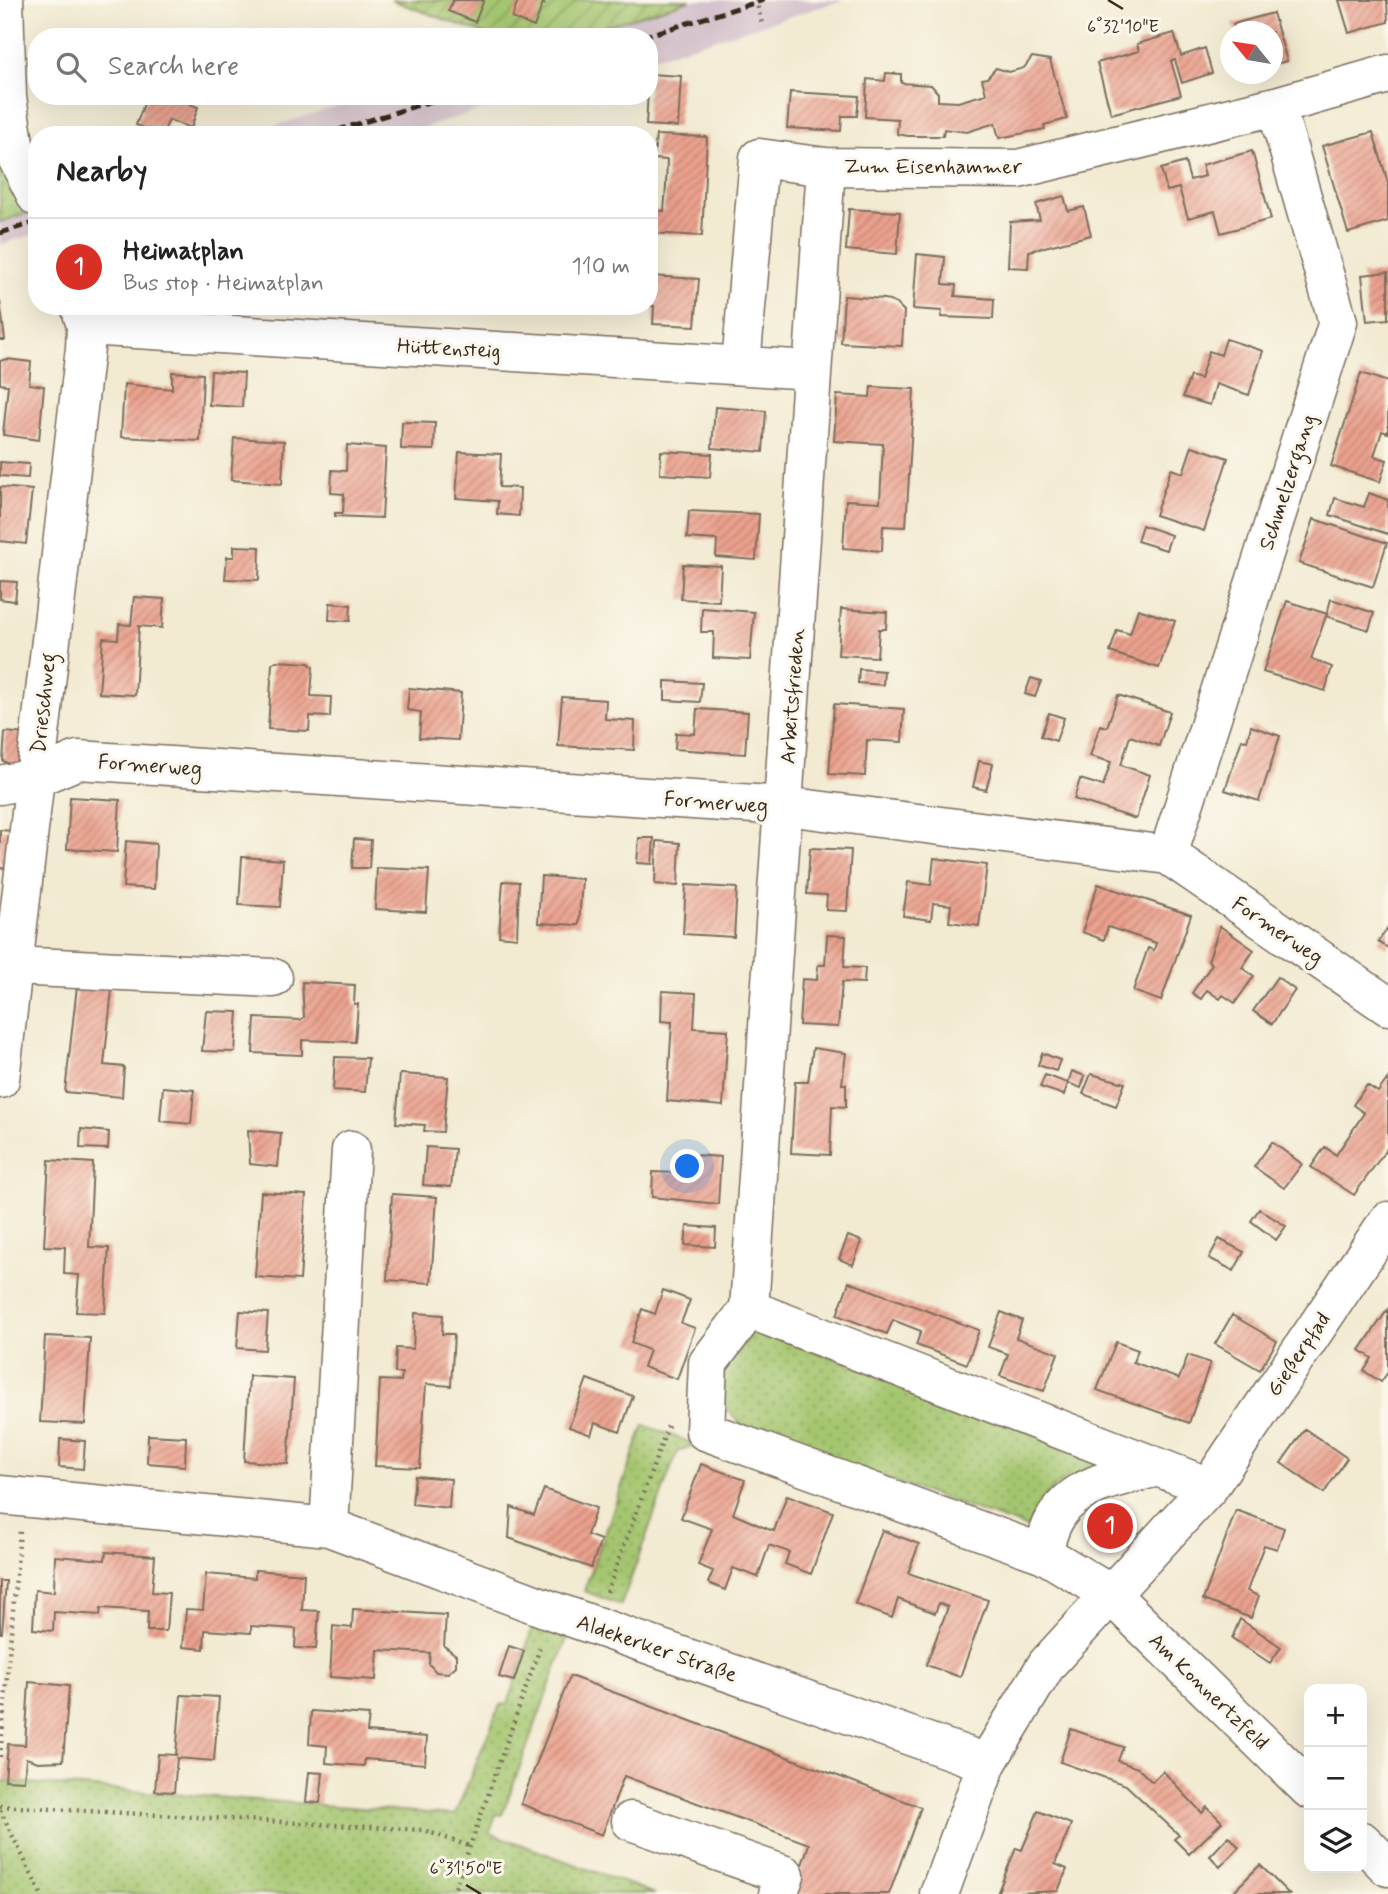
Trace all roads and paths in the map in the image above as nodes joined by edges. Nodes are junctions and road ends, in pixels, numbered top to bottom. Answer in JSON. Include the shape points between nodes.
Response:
{"nodes":[{"id":1,"x":4,"y":0,"type":"edge"},
{"id":2,"x":548,"y":0,"type":"edge"},
{"id":3,"x":756,"y":0,"type":"edge"},
{"id":4,"x":543,"y":4,"type":"dead end"},
{"id":5,"x":762,"y":24,"type":"dead end"},
{"id":6,"x":1388,"y":74,"type":"edge"},
{"id":7,"x":1276,"y":106,"type":"junction"},
{"id":8,"x":826,"y":167,"type":"junction"},
{"id":9,"x":28,"y":179,"type":"edge"},
{"id":10,"x":83,"y":316,"type":"edge"},
{"id":11,"x":741,"y":366,"type":"junction"},
{"id":12,"x":812,"y":370,"type":"junction"},
{"id":13,"x":18,"y":781,"type":"edge"},
{"id":14,"x":785,"y":807,"type":"junction"},
{"id":15,"x":1168,"y":855,"type":"junction"},
{"id":16,"x":11,"y":966,"type":"junction"},
{"id":17,"x":273,"y":978,"type":"dead end"},
{"id":18,"x":1388,"y":1006,"type":"edge"},
{"id":19,"x":0,"y":1079,"type":"edge"},
{"id":20,"x":351,"y":1150,"type":"dead end"},
{"id":21,"x":1388,"y":1221,"type":"edge"},
{"id":22,"x":749,"y":1309,"type":"junction"},
{"id":23,"x":706,"y":1402,"type":"junction"},
{"id":24,"x":1158,"y":1467,"type":"junction"},
{"id":25,"x":1209,"y":1487,"type":"junction"},
{"id":26,"x":11,"y":1495,"type":"edge"},
{"id":27,"x":329,"y":1527,"type":"junction"},
{"id":28,"x":1044,"y":1554,"type":"junction"},
{"id":29,"x":1109,"y":1593,"type":"junction"},
{"id":30,"x":553,"y":1611,"type":"junction"},
{"id":31,"x":594,"y":1625,"type":"junction"},
{"id":32,"x":0,"y":1757,"type":"edge"},
{"id":33,"x":987,"y":1763,"type":"junction"},
{"id":34,"x":1304,"y":1784,"type":"edge"},
{"id":35,"x":0,"y":1808,"type":"edge"},
{"id":36,"x":631,"y":1821,"type":"dead end"},
{"id":37,"x":469,"y":1846,"type":"junction"},
{"id":38,"x":41,"y":1894,"type":"edge"},
{"id":39,"x":453,"y":1894,"type":"edge"},
{"id":40,"x":778,"y":1894,"type":"edge"},
{"id":41,"x":939,"y":1894,"type":"edge"}],
"edges":[{"from":1,"to":9,"type":"street","via":[[7,97],[16,156]]},
{"from":2,"to":4,"type":"path"},
{"from":3,"to":5,"type":"path"},
{"from":6,"to":7,"type":"street","name":"Zum Eisenhammer"},
{"from":7,"to":8,"type":"street","name":"Zum Eisenhammer","via":[[1018,169]]},
{"from":7,"to":15,"type":"street","name":"Schmelzergang","via":[[1338,322]]},
{"from":8,"to":11,"type":"street","name":"Zum Eisenhammer","via":[[759,158]]},
{"from":8,"to":12,"type":"street","name":"Arbeitsfrieden"},
{"from":10,"to":11,"type":"street","name":"Hüttensteig"},
{"from":10,"to":13,"type":"street","name":"Drieschweg"},
{"from":11,"to":12,"type":"street","name":"Hüttensteig"},
{"from":12,"to":14,"type":"street","name":"Arbeitsfrieden"},
{"from":13,"to":14,"type":"street","name":"Formerweg","via":[[78,760]]},
{"from":13,"to":16,"type":"street","name":"Drieschweg"},
{"from":14,"to":15,"type":"street","name":"Formerweg"},
{"from":14,"to":22,"type":"street","name":"Arbeitsfrieden"},
{"from":15,"to":18,"type":"street","name":"Formerweg"},
{"from":16,"to":17,"type":"street"},
{"from":16,"to":19,"type":"street","name":"Drieschweg"},
{"from":20,"to":27,"type":"street"},
{"from":21,"to":25,"type":"street","name":"Gießerpfad"},
{"from":22,"to":23,"type":"street","via":[[708,1363]]},
{"from":22,"to":24,"type":"street"},
{"from":23,"to":28,"type":"street","name":"Am Konnertzfeld","via":[[705,1431]]},
{"from":23,"to":31,"type":"path","via":[[672,1415]]},
{"from":24,"to":25,"type":"street"},
{"from":24,"to":28,"type":"street","via":[[1097,1483],[1062,1505],[1046,1532]]},
{"from":25,"to":29,"type":"street","name":"Gießerpfad"},
{"from":26,"to":27,"type":"street","name":"Aldekerker Straße"},
{"from":26,"to":32,"type":"path"},
{"from":27,"to":30,"type":"street","name":"Aldekerker Straße"},
{"from":28,"to":29,"type":"street","name":"Am Konnertzfeld"},
{"from":29,"to":33,"type":"street","name":"Gießerpfad","via":[[1047,1664]]},
{"from":29,"to":34,"type":"street","name":"Am Konnertzfeld"},
{"from":30,"to":31,"type":"street","name":"Aldekerker Straße"},
{"from":30,"to":37,"type":"path"},
{"from":31,"to":33,"type":"street","name":"Aldekerker Straße"},
{"from":33,"to":41,"type":"street","name":"Gießerpfad"},
{"from":35,"to":37,"type":"path","via":[[423,1830]]},
{"from":35,"to":38,"type":"path"},
{"from":36,"to":40,"type":"street","via":[[785,1875]]},
{"from":37,"to":39,"type":"path"}]}
